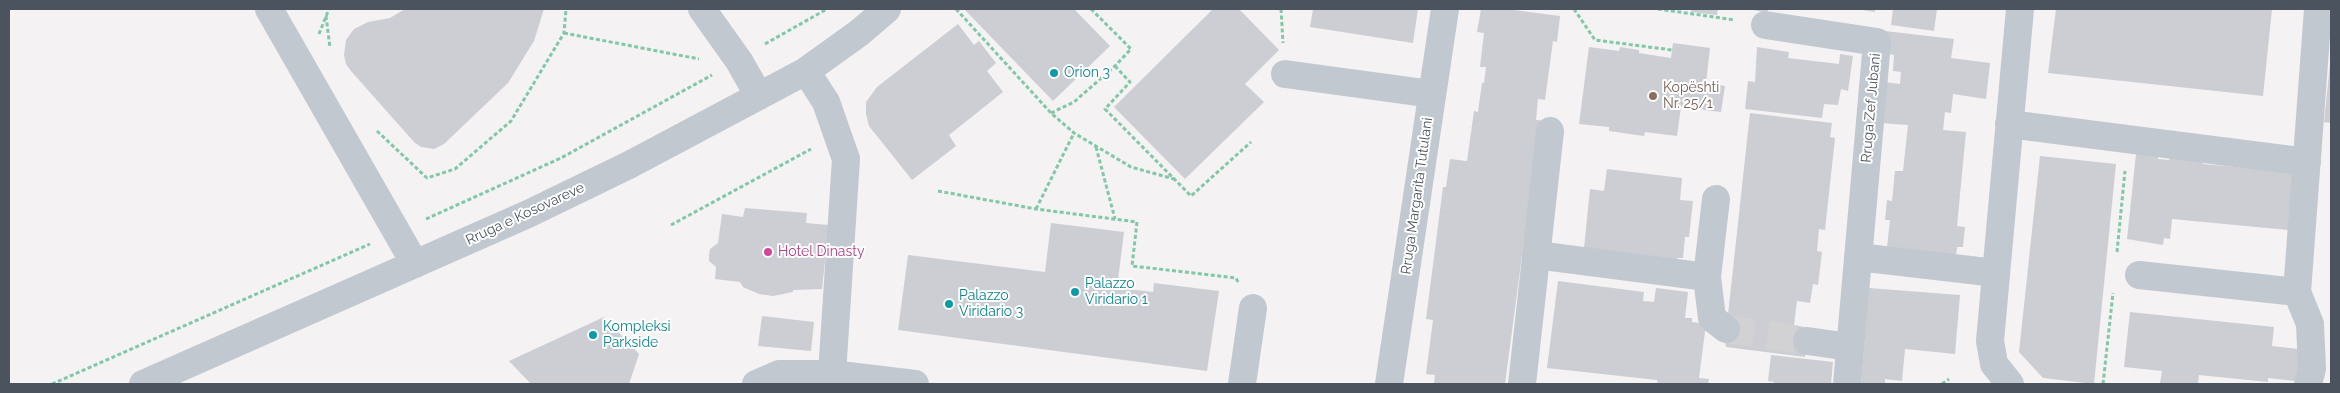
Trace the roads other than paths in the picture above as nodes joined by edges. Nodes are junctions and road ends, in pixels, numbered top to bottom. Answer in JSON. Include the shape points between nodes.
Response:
{"nodes":[{"id":1,"x":269,"y":9,"type":"edge"},
{"id":2,"x":702,"y":9,"type":"edge"},
{"id":3,"x":887,"y":9,"type":"edge"},
{"id":4,"x":1445,"y":9,"type":"edge"},
{"id":5,"x":2020,"y":9,"type":"edge"},
{"id":6,"x":2318,"y":9,"type":"edge"},
{"id":7,"x":1765,"y":25,"type":"road end"},
{"id":8,"x":806,"y":71,"type":"junction"},
{"id":9,"x":1285,"y":74,"type":"dead end"},
{"id":10,"x":1432,"y":94,"type":"junction"},
{"id":11,"x":759,"y":96,"type":"junction"},
{"id":12,"x":2010,"y":124,"type":"junction"},
{"id":13,"x":1550,"y":131,"type":"dead end"},
{"id":14,"x":2307,"y":162,"type":"junction"},
{"id":15,"x":1716,"y":199,"type":"dead end"},
{"id":16,"x":1536,"y":255,"type":"junction"},
{"id":17,"x":1858,"y":257,"type":"junction"},
{"id":18,"x":415,"y":264,"type":"junction"},
{"id":19,"x":1996,"y":273,"type":"junction"},
{"id":20,"x":2139,"y":275,"type":"dead end"},
{"id":21,"x":1706,"y":277,"type":"junction"},
{"id":22,"x":2296,"y":292,"type":"junction"},
{"id":23,"x":1253,"y":308,"type":"road end"},
{"id":24,"x":1726,"y":329,"type":"tunnel mouth"},
{"id":25,"x":1807,"y":341,"type":"tunnel mouth"},
{"id":26,"x":1850,"y":347,"type":"junction"},
{"id":27,"x":832,"y":374,"type":"junction"},
{"id":28,"x":143,"y":384,"type":"edge"},
{"id":29,"x":756,"y":384,"type":"edge"},
{"id":30,"x":914,"y":384,"type":"edge"},
{"id":31,"x":1242,"y":384,"type":"edge"},
{"id":32,"x":1389,"y":384,"type":"edge"},
{"id":33,"x":1522,"y":384,"type":"edge"},
{"id":34,"x":1847,"y":384,"type":"edge"},
{"id":35,"x":2010,"y":384,"type":"edge"},
{"id":36,"x":2308,"y":384,"type":"edge"}],
"edges":[{"from":1,"to":18,"type":"street"},
{"from":2,"to":11,"type":"street","via":[[734,63]]},
{"from":3,"to":8,"type":"street","name":"Rruga e Kosovareve"},
{"from":4,"to":10,"type":"street","name":"Rruga Margarita Tutulani"},
{"from":5,"to":12,"type":"street"},
{"from":6,"to":14,"type":"street"},
{"from":7,"to":17,"type":"street","name":"Rruga Zef Jubani","via":[[1877,42]]},
{"from":8,"to":11,"type":"street","name":"Rruga e Kosovareve"},
{"from":8,"to":27,"type":"street","via":[[826,102],[846,159]]},
{"from":9,"to":10,"type":"street"},
{"from":10,"to":32,"type":"street","name":"Rruga Margarita Tutulani"},
{"from":11,"to":18,"type":"street","name":"Rruga e Kosovareve","via":[[629,166]]},
{"from":12,"to":14,"type":"street"},
{"from":12,"to":19,"type":"street"},
{"from":13,"to":16,"type":"street"},
{"from":14,"to":22,"type":"street"},
{"from":15,"to":21,"type":"street"},
{"from":16,"to":21,"type":"street"},
{"from":16,"to":33,"type":"street"},
{"from":17,"to":19,"type":"street"},
{"from":17,"to":26,"type":"street","name":"Rruga Zef Jubani"},
{"from":18,"to":28,"type":"street","name":"Rruga e Kosovareve"},
{"from":19,"to":35,"type":"street","via":[[1990,340],[1994,364]]},
{"from":20,"to":22,"type":"street"},
{"from":21,"to":24,"type":"street","via":[[1712,318]]},
{"from":22,"to":36,"type":"street","via":[[2310,324],[2312,369]]},
{"from":23,"to":31,"type":"street"},
{"from":25,"to":26,"type":"street"},
{"from":26,"to":34,"type":"street","name":"Rruga Zef Jubani"},
{"from":27,"to":29,"type":"street","via":[[779,374]]},
{"from":27,"to":30,"type":"street"}]}
